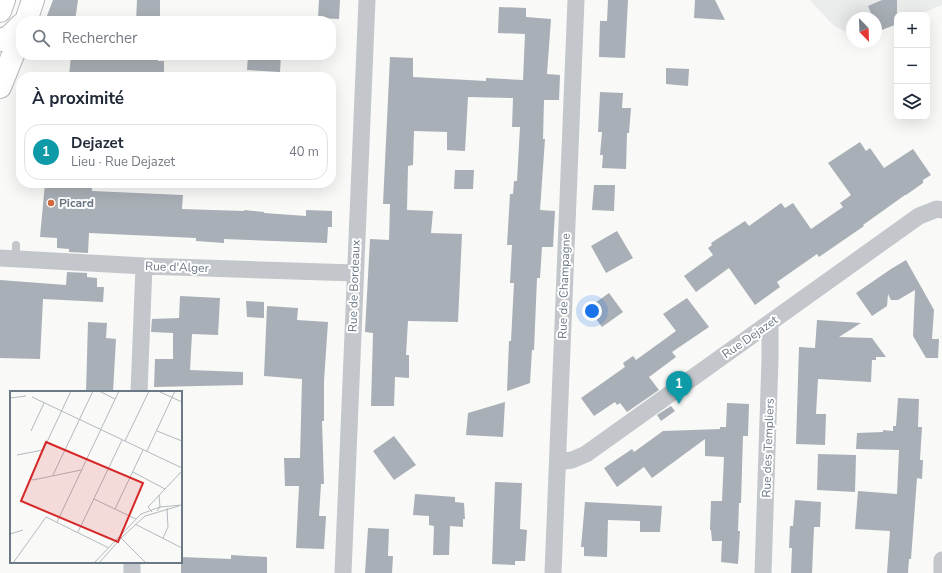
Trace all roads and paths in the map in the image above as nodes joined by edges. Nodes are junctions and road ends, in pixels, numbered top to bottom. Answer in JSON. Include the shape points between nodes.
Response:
{"nodes":[{"id":1,"x":4,"y":0,"type":"edge"},
{"id":2,"x":367,"y":0,"type":"edge"},
{"id":3,"x":576,"y":0,"type":"edge"},
{"id":4,"x":0,"y":11,"type":"edge"},
{"id":5,"x":16,"y":30,"type":"edge"},
{"id":6,"x":0,"y":40,"type":"edge"},
{"id":7,"x":16,"y":45,"type":"edge"},
{"id":8,"x":0,"y":86,"type":"edge"},
{"id":9,"x":942,"y":210,"type":"edge"},
{"id":10,"x":11,"y":254,"type":"edge"},
{"id":11,"x":144,"y":266,"type":"junction"},
{"id":12,"x":355,"y":273,"type":"junction"},
{"id":13,"x":770,"y":323,"type":"junction"},
{"id":14,"x":139,"y":391,"type":"edge"},
{"id":15,"x":558,"y":462,"type":"junction"},
{"id":16,"x":942,"y":560,"type":"edge"},
{"id":17,"x":343,"y":573,"type":"edge"},
{"id":18,"x":553,"y":573,"type":"edge"},
{"id":19,"x":762,"y":573,"type":"edge"},
{"id":20,"x":942,"y":573,"type":"edge"}],
"edges":[{"from":1,"to":4,"type":"main road"},
{"from":2,"to":12,"type":"street","name":"Rue de Bordeaux"},
{"from":3,"to":15,"type":"street","name":"Rue de Champagne"},
{"from":5,"to":6,"type":"main road","via":[[9,37]]},
{"from":7,"to":8,"type":"main road"},
{"from":9,"to":13,"type":"street","name":"Rue Dejazet","via":[[937,209],[919,216]]},
{"from":10,"to":11,"type":"street","name":"Rue d'Alger"},
{"from":11,"to":12,"type":"street","name":"Rue d'Alger"},
{"from":11,"to":14,"type":"street"},
{"from":12,"to":17,"type":"street","name":"Rue de Bordeaux"},
{"from":13,"to":15,"type":"street","name":"Rue Dejazet","via":[[586,454]]},
{"from":13,"to":19,"type":"street","name":"Rue des Templiers"},
{"from":15,"to":18,"type":"street","name":"Rue de Champagne"},
{"from":16,"to":20,"type":"street"}]}
